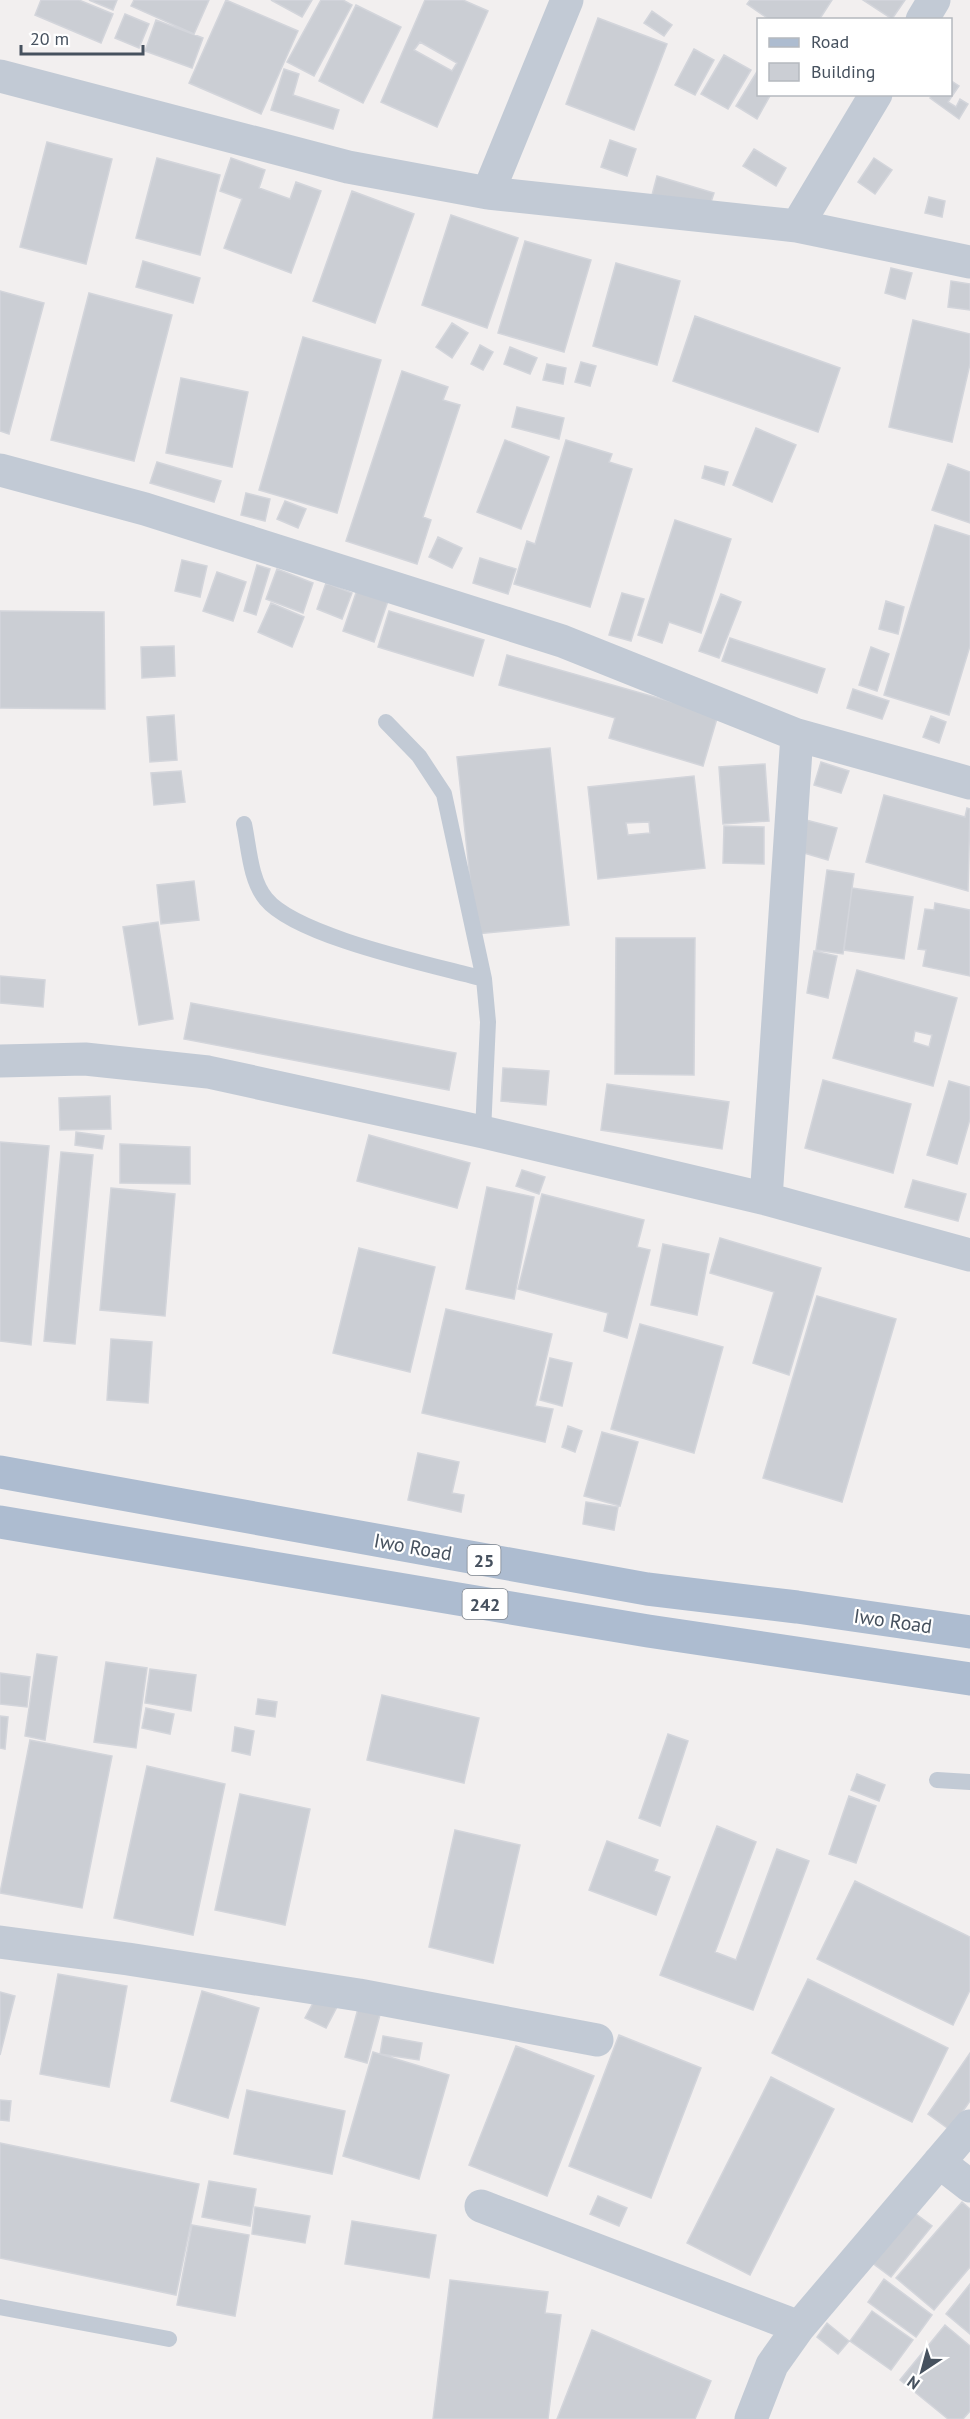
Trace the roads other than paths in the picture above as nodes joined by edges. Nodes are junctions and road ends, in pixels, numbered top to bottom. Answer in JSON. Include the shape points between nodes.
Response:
{"nodes":[{"id":1,"x":567,"y":0,"type":"edge"},
{"id":2,"x":934,"y":0,"type":"edge"},
{"id":3,"x":923,"y":18,"type":"edge"},
{"id":4,"x":0,"y":76,"type":"edge"},
{"id":5,"x":875,"y":96,"type":"edge"},
{"id":6,"x":488,"y":193,"type":"junction"},
{"id":7,"x":797,"y":225,"type":"junction"},
{"id":8,"x":970,"y":262,"type":"edge"},
{"id":9,"x":0,"y":470,"type":"edge"},
{"id":10,"x":386,"y":722,"type":"dead end"},
{"id":11,"x":797,"y":735,"type":"junction"},
{"id":12,"x":970,"y":783,"type":"edge"},
{"id":13,"x":244,"y":824,"type":"dead end"},
{"id":14,"x":484,"y":979,"type":"junction"},
{"id":15,"x":0,"y":1061,"type":"edge"},
{"id":16,"x":483,"y":1132,"type":"junction"},
{"id":17,"x":766,"y":1199,"type":"junction"},
{"id":18,"x":970,"y":1255,"type":"edge"},
{"id":19,"x":0,"y":1472,"type":"edge"},
{"id":20,"x":0,"y":1522,"type":"edge"},
{"id":21,"x":647,"y":1589,"type":"junction"},
{"id":22,"x":648,"y":1631,"type":"junction"},
{"id":23,"x":970,"y":1632,"type":"edge"},
{"id":24,"x":970,"y":1680,"type":"edge"},
{"id":25,"x":937,"y":1780,"type":"dead end"},
{"id":26,"x":970,"y":1782,"type":"edge"},
{"id":27,"x":0,"y":1942,"type":"edge"},
{"id":28,"x":597,"y":2040,"type":"dead end"},
{"id":29,"x":970,"y":2126,"type":"edge"},
{"id":30,"x":939,"y":2162,"type":"junction"},
{"id":31,"x":970,"y":2186,"type":"edge"},
{"id":32,"x":481,"y":2206,"type":"dead end"},
{"id":33,"x":0,"y":2307,"type":"edge"},
{"id":34,"x":799,"y":2327,"type":"junction"},
{"id":35,"x":169,"y":2339,"type":"dead end"},
{"id":36,"x":751,"y":2419,"type":"edge"}],
"edges":[{"from":1,"to":6,"type":"street"},
{"from":2,"to":3,"type":"street"},
{"from":4,"to":6,"type":"street","via":[[348,167]]},
{"from":5,"to":7,"type":"street"},
{"from":6,"to":7,"type":"street"},
{"from":7,"to":8,"type":"street"},
{"from":9,"to":11,"type":"street","via":[[145,509],[562,641]]},
{"from":10,"to":14,"type":"lane","via":[[419,756],[444,794]]},
{"from":11,"to":12,"type":"street"},
{"from":11,"to":17,"type":"street"},
{"from":13,"to":14,"type":"lane","via":[[255,877],[265,898],[282,914],[301,925],[356,943]]},
{"from":14,"to":16,"type":"lane","via":[[488,1022]]},
{"from":15,"to":16,"type":"street","via":[[85,1059],[208,1072]]},
{"from":16,"to":17,"type":"street"},
{"from":17,"to":18,"type":"street"},
{"from":19,"to":21,"type":"main road","name":"Iwo Road","number":"25"},
{"from":20,"to":22,"type":"main road","number":"242"},
{"from":21,"to":22,"type":"main road"},
{"from":21,"to":23,"type":"main road","name":"Iwo Road","number":"25"},
{"from":22,"to":24,"type":"main road","number":"242"},
{"from":25,"to":26,"type":"lane"},
{"from":27,"to":28,"type":"street","via":[[358,1995]]},
{"from":29,"to":30,"type":"street"},
{"from":30,"to":31,"type":"street"},
{"from":30,"to":34,"type":"street"},
{"from":32,"to":34,"type":"street"},
{"from":33,"to":35,"type":"lane"},
{"from":34,"to":36,"type":"street","via":[[772,2365]]}]}
